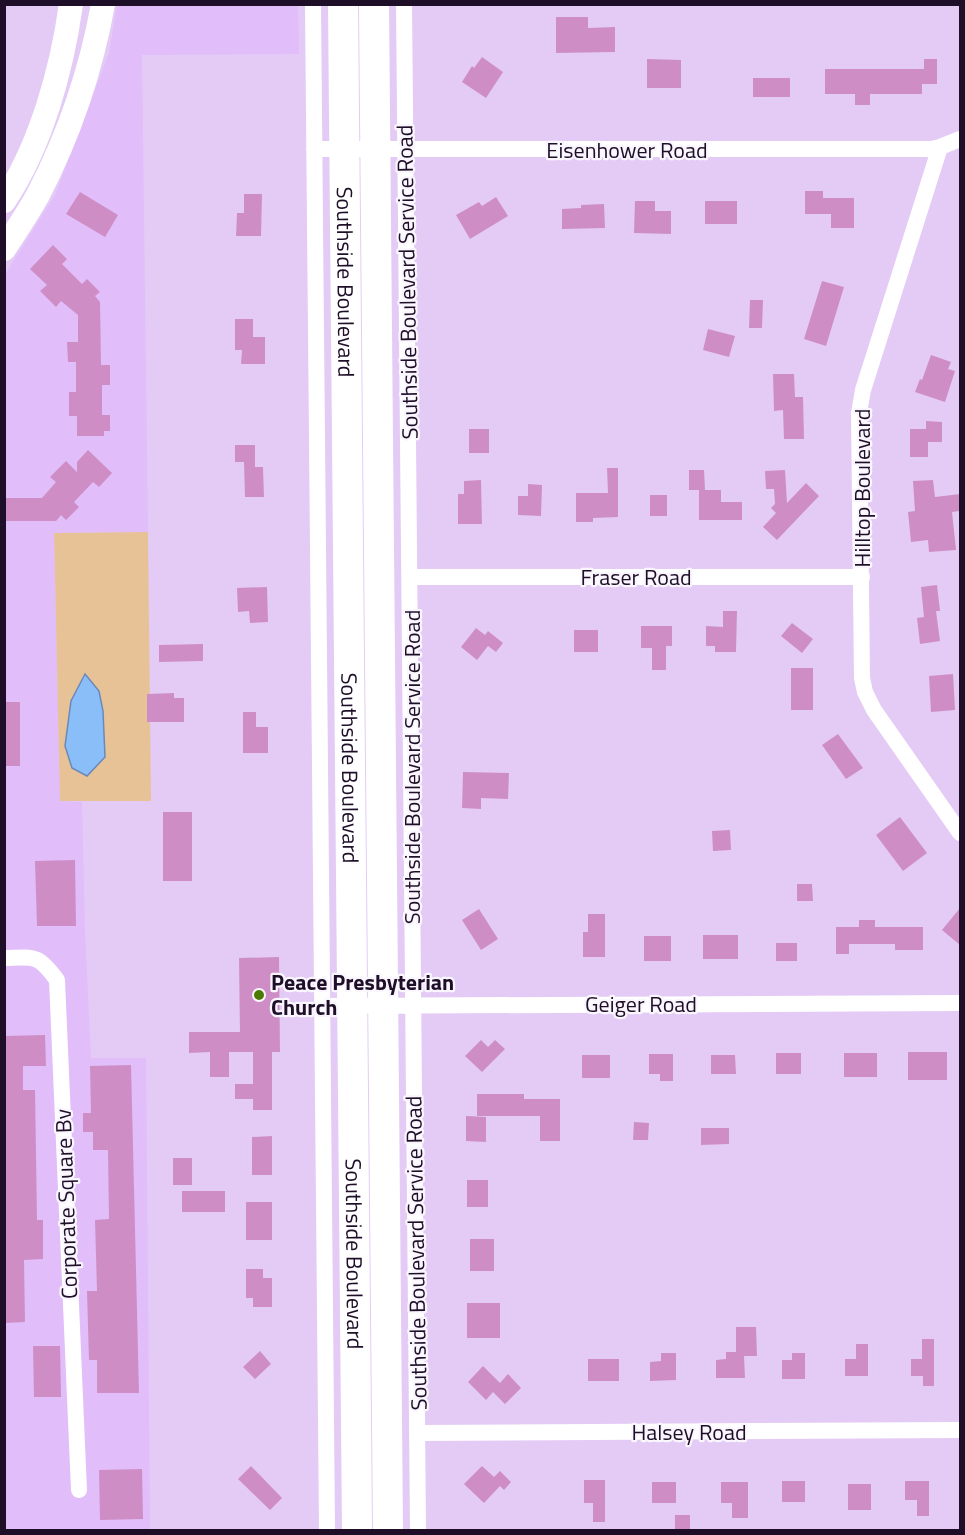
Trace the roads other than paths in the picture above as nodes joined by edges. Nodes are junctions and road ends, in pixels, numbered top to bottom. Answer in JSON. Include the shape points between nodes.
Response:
{"nodes":[{"id":1,"x":71,"y":4,"type":"edge"},
{"id":2,"x":103,"y":4,"type":"edge"},
{"id":3,"x":313,"y":4,"type":"edge"},
{"id":4,"x":343,"y":4,"type":"edge"},
{"id":5,"x":374,"y":4,"type":"edge"},
{"id":6,"x":404,"y":4,"type":"edge"},
{"id":7,"x":960,"y":139,"type":"edge"},
{"id":8,"x":940,"y":147,"type":"junction"},
{"id":9,"x":314,"y":149,"type":"junction"},
{"id":10,"x":344,"y":150,"type":"junction"},
{"id":11,"x":375,"y":150,"type":"junction"},
{"id":12,"x":406,"y":150,"type":"junction"},
{"id":13,"x":4,"y":201,"type":"edge"},
{"id":14,"x":4,"y":249,"type":"edge"},
{"id":15,"x":861,"y":576,"type":"junction"},
{"id":16,"x":410,"y":577,"type":"junction"},
{"id":17,"x":960,"y":833,"type":"edge"},
{"id":18,"x":4,"y":958,"type":"edge"},
{"id":19,"x":960,"y":1003,"type":"edge"},
{"id":20,"x":322,"y":1005,"type":"junction"},
{"id":21,"x":353,"y":1005,"type":"junction"},
{"id":22,"x":383,"y":1005,"type":"junction"},
{"id":23,"x":413,"y":1005,"type":"junction"},
{"id":24,"x":960,"y":1430,"type":"edge"},
{"id":25,"x":417,"y":1433,"type":"junction"},
{"id":26,"x":79,"y":1490,"type":"dead end"},
{"id":27,"x":327,"y":1530,"type":"edge"},
{"id":28,"x":357,"y":1530,"type":"edge"},
{"id":29,"x":388,"y":1530,"type":"edge"},
{"id":30,"x":418,"y":1530,"type":"edge"}],
"edges":[{"from":1,"to":13,"type":"street","via":[[45,117],[23,169]]},
{"from":2,"to":14,"type":"street","via":[[81,93],[65,137],[37,196]]},
{"from":3,"to":9,"type":"street"},
{"from":4,"to":10,"type":"highway","name":"Southside Boulevard"},
{"from":5,"to":11,"type":"highway","name":"Southside Boulevard"},
{"from":6,"to":12,"type":"street","name":"Southside Boulevard Service Road"},
{"from":7,"to":8,"type":"street"},
{"from":8,"to":12,"type":"street","name":"Eisenhower Road"},
{"from":8,"to":15,"type":"street","name":"Hilltop Boulevard","via":[[863,390]]},
{"from":9,"to":10,"type":"street","name":"Eisenhower Road"},
{"from":9,"to":20,"type":"street"},
{"from":10,"to":11,"type":"street","name":"Eisenhower Road"},
{"from":10,"to":21,"type":"highway","name":"Southside Boulevard"},
{"from":11,"to":12,"type":"street","name":"Eisenhower Road"},
{"from":11,"to":22,"type":"highway","name":"Southside Boulevard"},
{"from":12,"to":16,"type":"street","name":"Southside Boulevard Service Road"},
{"from":15,"to":16,"type":"street","name":"Fraser Road"},
{"from":15,"to":17,"type":"street","name":"Hilltop Boulevard","via":[[865,692]]},
{"from":16,"to":23,"type":"street","name":"Southside Boulevard Service Road"},
{"from":18,"to":26,"type":"street","name":"Corporate Square Bv","via":[[34,957],[57,980]]},
{"from":19,"to":23,"type":"street","name":"Geiger Road"},
{"from":20,"to":21,"type":"street","name":"Geiger Road"},
{"from":20,"to":27,"type":"street"},
{"from":21,"to":22,"type":"street","name":"Geiger Road"},
{"from":21,"to":28,"type":"highway","name":"Southside Boulevard"},
{"from":22,"to":23,"type":"street","name":"Geiger Road"},
{"from":22,"to":29,"type":"highway","name":"Southside Boulevard"},
{"from":23,"to":25,"type":"street","name":"Southside Boulevard Service Road"},
{"from":24,"to":25,"type":"street","name":"Halsey Road"},
{"from":25,"to":30,"type":"street","name":"Southside Boulevard Service Road"}]}
